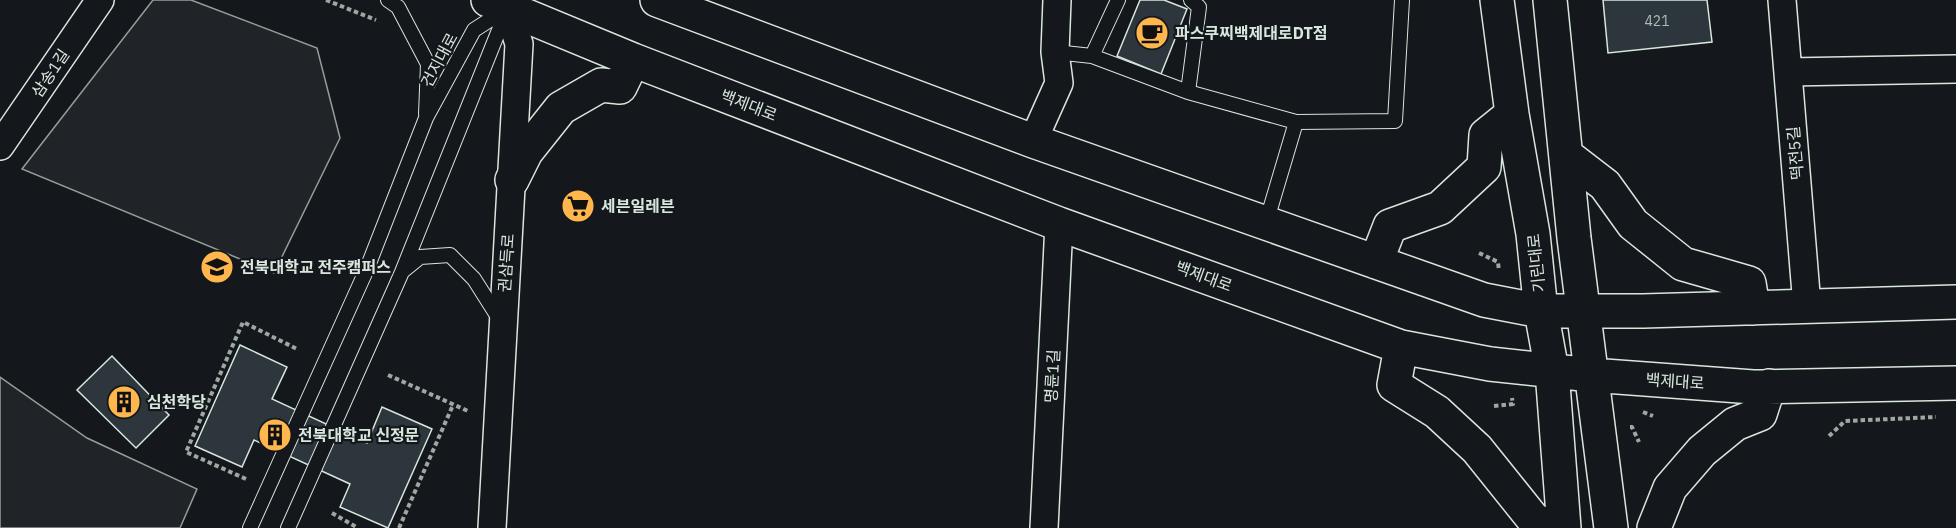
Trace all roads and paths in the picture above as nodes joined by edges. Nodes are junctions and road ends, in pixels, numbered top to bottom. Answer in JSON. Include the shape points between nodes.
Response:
{"nodes":[{"id":1,"x":100,"y":0,"type":"edge"},
{"id":2,"x":326,"y":0,"type":"edge"},
{"id":3,"x":387,"y":0,"type":"edge"},
{"id":4,"x":657,"y":0,"type":"edge"},
{"id":5,"x":1057,"y":0,"type":"edge"},
{"id":6,"x":1118,"y":0,"type":"edge"},
{"id":7,"x":1191,"y":0,"type":"edge"},
{"id":8,"x":1402,"y":0,"type":"edge"},
{"id":9,"x":1497,"y":0,"type":"edge"},
{"id":10,"x":1550,"y":0,"type":"edge"},
{"id":11,"x":1782,"y":0,"type":"edge"},
{"id":12,"x":502,"y":3,"type":"edge"},
{"id":13,"x":378,"y":21,"type":"dead end"},
{"id":14,"x":1055,"y":52,"type":"junction"},
{"id":15,"x":1092,"y":56,"type":"junction"},
{"id":16,"x":633,"y":60,"type":"junction"},
{"id":17,"x":1956,"y":69,"type":"edge"},
{"id":18,"x":1788,"y":72,"type":"junction"},
{"id":19,"x":1188,"y":92,"type":"junction"},
{"id":20,"x":1512,"y":114,"type":"junction"},
{"id":21,"x":426,"y":118,"type":"junction"},
{"id":22,"x":1296,"y":122,"type":"junction"},
{"id":23,"x":1033,"y":141,"type":"junction"},
{"id":24,"x":0,"y":146,"type":"edge"},
{"id":25,"x":1566,"y":154,"type":"junction"},
{"id":26,"x":512,"y":180,"type":"junction"},
{"id":27,"x":1266,"y":223,"type":"junction"},
{"id":28,"x":1059,"y":224,"type":"junction"},
{"id":29,"x":1376,"y":262,"type":"junction"},
{"id":30,"x":402,"y":272,"type":"junction"},
{"id":31,"x":1956,"y":302,"type":"edge"},
{"id":32,"x":1807,"y":306,"type":"junction"},
{"id":33,"x":1753,"y":308,"type":"junction"},
{"id":34,"x":1541,"y":311,"type":"junction"},
{"id":35,"x":1584,"y":311,"type":"junction"},
{"id":36,"x":502,"y":323,"type":"junction"},
{"id":37,"x":1401,"y":347,"type":"junction"},
{"id":38,"x":297,"y":349,"type":"dead end"},
{"id":39,"x":1552,"y":371,"type":"junction"},
{"id":40,"x":388,"y":375,"type":"dead end"},
{"id":41,"x":1591,"y":375,"type":"junction"},
{"id":42,"x":1956,"y":383,"type":"edge"},
{"id":43,"x":1769,"y":386,"type":"junction"},
{"id":44,"x":453,"y":405,"type":"junction"},
{"id":45,"x":470,"y":412,"type":"dead end"},
{"id":46,"x":1945,"y":417,"type":"dead end"},
{"id":47,"x":1829,"y":436,"type":"dead end"},
{"id":48,"x":246,"y":478,"type":"dead end"},
{"id":49,"x":332,"y":513,"type":"dead end"},
{"id":50,"x":250,"y":528,"type":"edge"},
{"id":51,"x":288,"y":528,"type":"edge"},
{"id":52,"x":358,"y":528,"type":"edge"},
{"id":53,"x":399,"y":528,"type":"edge"},
{"id":54,"x":492,"y":528,"type":"edge"},
{"id":55,"x":1044,"y":528,"type":"edge"},
{"id":56,"x":1553,"y":528,"type":"edge"},
{"id":57,"x":1564,"y":528,"type":"edge"},
{"id":58,"x":1611,"y":528,"type":"edge"},
{"id":59,"x":1654,"y":528,"type":"edge"}],
"edges":[{"from":1,"to":24,"type":"street","name":"삼송1길"},
{"from":2,"to":13,"type":"path"},
{"from":3,"to":21,"type":"lane","via":[[398,7],[428,64]]},
{"from":4,"to":23,"type":"street"},
{"from":5,"to":14,"type":"street"},
{"from":6,"to":15,"type":"lane"},
{"from":7,"to":19,"type":"lane","via":[[1199,7]]},
{"from":8,"to":22,"type":"lane","via":[[1395,121]]},
{"from":9,"to":20,"type":"street","name":"기린대로"},
{"from":10,"to":25,"type":"street"},
{"from":11,"to":18,"type":"street","name":"떡전5길"},
{"from":12,"to":16,"type":"street","name":"백제대로"},
{"from":12,"to":21,"type":"lane","name":"건지대로","via":[[474,30]]},
{"from":12,"to":26,"type":"street","name":"권삼득로","via":[[519,44]]},
{"from":12,"to":30,"type":"lane"},
{"from":14,"to":15,"type":"lane"},
{"from":14,"to":23,"type":"street","via":[[1059,83]]},
{"from":15,"to":19,"type":"lane"},
{"from":16,"to":26,"type":"street","via":[[620,87],[601,85],[561,108],[526,152]]},
{"from":16,"to":28,"type":"street","name":"백제대로"},
{"from":17,"to":18,"type":"street"},
{"from":18,"to":32,"type":"street","name":"떡전5길"},
{"from":19,"to":22,"type":"lane"},
{"from":20,"to":29,"type":"street","via":[[1486,135],[1484,167],[1440,208],[1390,226]]},
{"from":20,"to":34,"type":"street","name":"기린대로","via":[[1533,234]]},
{"from":21,"to":50,"type":"lane","name":"건지대로","via":[[366,271]]},
{"from":22,"to":27,"type":"lane"},
{"from":23,"to":27,"type":"street"},
{"from":25,"to":33,"type":"street","via":[[1605,185],[1633,224],[1683,264],[1749,283]]},
{"from":25,"to":35,"type":"street"},
{"from":26,"to":36,"type":"street","name":"권삼득로"},
{"from":27,"to":29,"type":"street"},
{"from":28,"to":37,"type":"street","name":"백제대로"},
{"from":28,"to":55,"type":"street","name":"명륜1길"},
{"from":29,"to":34,"type":"street","via":[[1484,300]]},
{"from":30,"to":36,"type":"lane","via":[[420,257],[450,255],[474,279]]},
{"from":30,"to":51,"type":"lane"},
{"from":31,"to":32,"type":"street"},
{"from":32,"to":33,"type":"street"},
{"from":33,"to":35,"type":"street"},
{"from":34,"to":35,"type":"street"},
{"from":34,"to":39,"type":"street","name":"기린대로"},
{"from":35,"to":41,"type":"street"},
{"from":36,"to":54,"type":"street","name":"권삼득로"},
{"from":37,"to":39,"type":"street","name":"백제대로"},
{"from":37,"to":56,"type":"street","via":[[1394,385],[1430,406],[1477,449],[1534,520]]},
{"from":38,"to":48,"type":"path","via":[[243,322],[186,452]]},
{"from":39,"to":41,"type":"street","name":"백제대로"},
{"from":39,"to":57,"type":"street","name":"기린대로"},
{"from":40,"to":44,"type":"path"},
{"from":41,"to":43,"type":"street","name":"백제대로"},
{"from":41,"to":58,"type":"street"},
{"from":42,"to":43,"type":"street","name":"백제대로"},
{"from":43,"to":59,"type":"street","via":[[1760,414],[1735,424],[1702,451],[1670,488]]},
{"from":44,"to":45,"type":"path"},
{"from":44,"to":53,"type":"path"},
{"from":46,"to":47,"type":"path","via":[[1845,421]]},
{"from":49,"to":52,"type":"path"}]}
